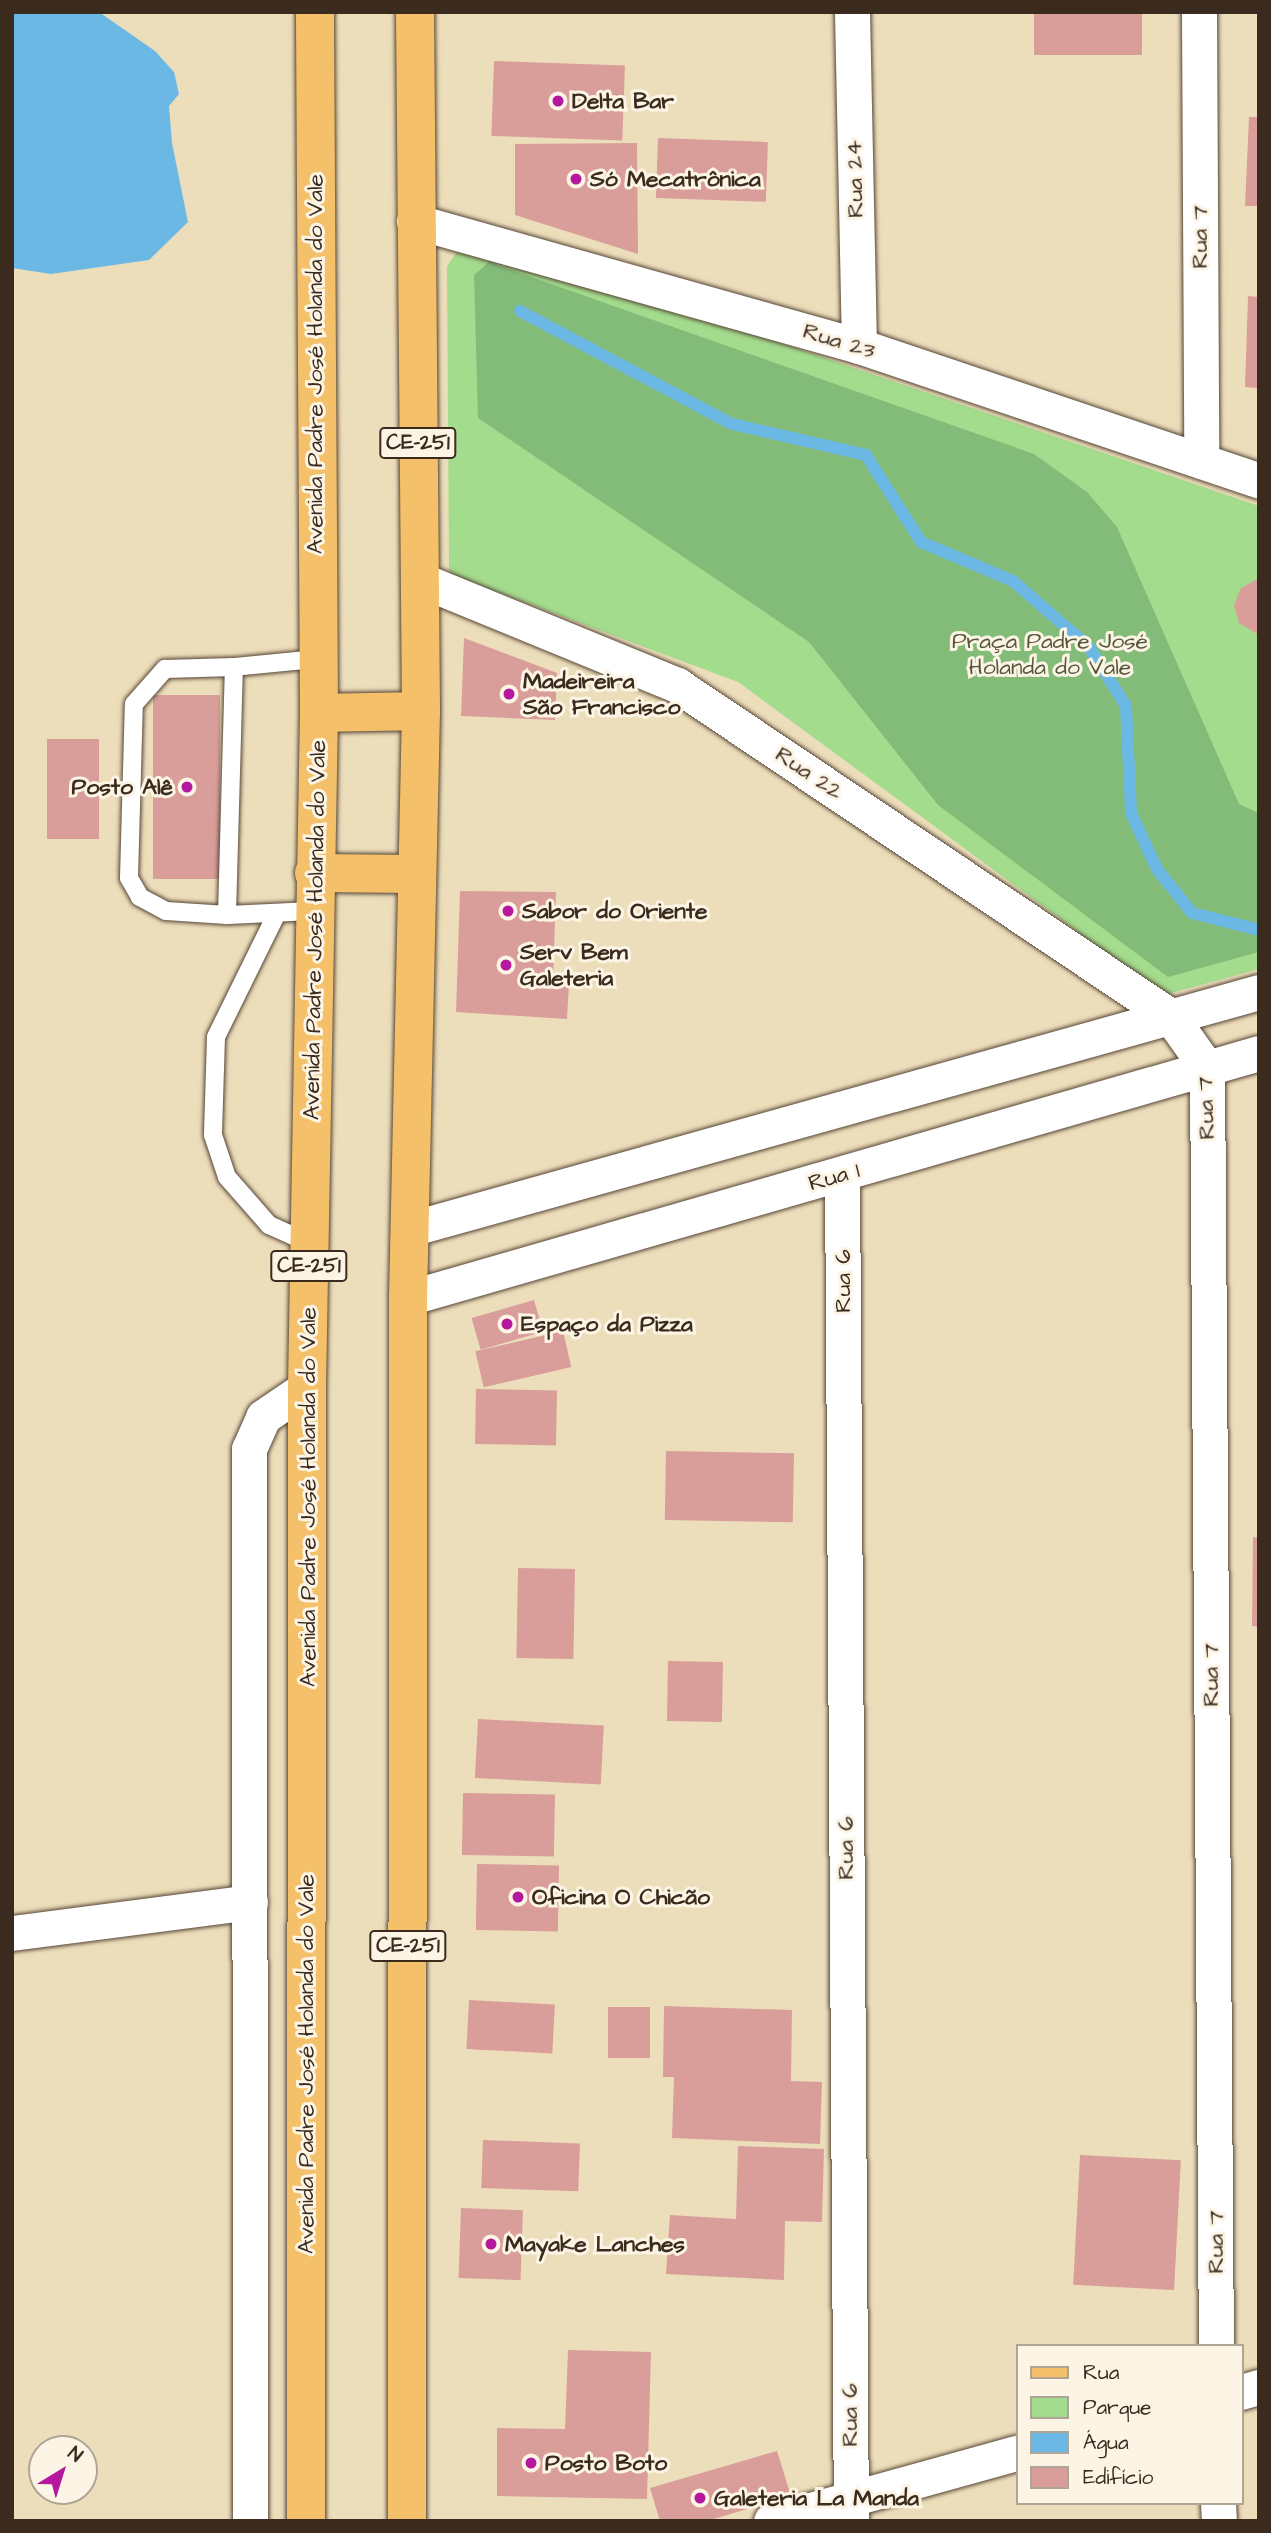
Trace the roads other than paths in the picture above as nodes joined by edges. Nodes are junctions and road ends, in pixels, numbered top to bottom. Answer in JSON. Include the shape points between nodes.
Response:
{"nodes":[{"id":1,"x":315,"y":12,"type":"edge"},
{"id":2,"x":415,"y":12,"type":"edge"},
{"id":3,"x":852,"y":12,"type":"edge"},
{"id":4,"x":1199,"y":12,"type":"edge"},
{"id":5,"x":414,"y":221,"type":"junction"},
{"id":6,"x":859,"y":346,"type":"junction"},
{"id":7,"x":1200,"y":461,"type":"junction"},
{"id":8,"x":1259,"y":481,"type":"edge"},
{"id":9,"x":421,"y":580,"type":"junction"},
{"id":10,"x":316,"y":659,"type":"junction"},
{"id":11,"x":234,"y":667,"type":"junction"},
{"id":12,"x":421,"y":711,"type":"junction"},
{"id":13,"x":319,"y":713,"type":"junction"},
{"id":14,"x":314,"y":873,"type":"junction"},
{"id":15,"x":416,"y":874,"type":"junction"},
{"id":16,"x":313,"y":911,"type":"junction"},
{"id":17,"x":227,"y":915,"type":"junction"},
{"id":18,"x":276,"y":915,"type":"junction"},
{"id":19,"x":1259,"y":992,"type":"edge"},
{"id":20,"x":1170,"y":1016,"type":"junction"},
{"id":21,"x":1259,"y":1053,"type":"edge"},
{"id":22,"x":1207,"y":1068,"type":"junction"},
{"id":23,"x":842,"y":1175,"type":"junction"},
{"id":24,"x":410,"y":1229,"type":"junction"},
{"id":25,"x":309,"y":1242,"type":"junction"},
{"id":26,"x":408,"y":1298,"type":"junction"},
{"id":27,"x":307,"y":1387,"type":"junction"},
{"id":28,"x":250,"y":1902,"type":"junction"},
{"id":29,"x":12,"y":1933,"type":"edge"},
{"id":30,"x":1216,"y":2344,"type":"edge"},
{"id":31,"x":1016,"y":2453,"type":"edge"},
{"id":32,"x":850,"y":2509,"type":"edge"},
{"id":33,"x":250,"y":2521,"type":"edge"},
{"id":34,"x":306,"y":2521,"type":"edge"},
{"id":35,"x":407,"y":2521,"type":"edge"},
{"id":36,"x":771,"y":2521,"type":"edge"}],
"edges":[{"from":1,"to":10,"type":"main road","name":"Avenida Padre José Holanda do Vale","number":"CE-251"},
{"from":2,"to":5,"type":"main road","number":"CE-251"},
{"from":3,"to":6,"type":"street","name":"Rua 24"},
{"from":4,"to":7,"type":"street","name":"Rua 7"},
{"from":5,"to":6,"type":"street","name":"Rua 23"},
{"from":5,"to":9,"type":"main road","number":"CE-251"},
{"from":6,"to":7,"type":"street","name":"Rua 23"},
{"from":7,"to":8,"type":"street","name":"Rua 23"},
{"from":9,"to":12,"type":"main road","number":"CE-251"},
{"from":9,"to":20,"type":"street","name":"Rua 22","via":[[677,685]]},
{"from":10,"to":11,"type":"lane"},
{"from":10,"to":13,"type":"main road","name":"Avenida Padre José Holanda do Vale","number":"CE-251"},
{"from":11,"to":17,"type":"lane"},
{"from":11,"to":17,"type":"lane","via":[[165,668],[134,704],[129,878],[140,897],[166,911]]},
{"from":12,"to":13,"type":"main road"},
{"from":12,"to":15,"type":"main road","number":"CE-251"},
{"from":13,"to":14,"type":"main road","name":"Avenida Padre José Holanda do Vale","number":"CE-251"},
{"from":14,"to":15,"type":"main road"},
{"from":14,"to":16,"type":"main road","name":"Avenida Padre José Holanda do Vale","number":"CE-251"},
{"from":15,"to":24,"type":"main road","number":"CE-251"},
{"from":16,"to":18,"type":"lane"},
{"from":16,"to":25,"type":"main road","name":"Avenida Padre José Holanda do Vale","number":"CE-251"},
{"from":17,"to":18,"type":"lane"},
{"from":18,"to":25,"type":"lane","via":[[216,1037],[213,1135],[227,1177],[269,1225]]},
{"from":19,"to":20,"type":"street"},
{"from":20,"to":22,"type":"street","name":"Rua 7"},
{"from":20,"to":24,"type":"street"},
{"from":21,"to":22,"type":"street","name":"Rua 1"},
{"from":22,"to":23,"type":"street","name":"Rua 1"},
{"from":22,"to":30,"type":"street","name":"Rua 7"},
{"from":23,"to":26,"type":"street","name":"Rua 1"},
{"from":23,"to":32,"type":"street","name":"Rua 6"},
{"from":24,"to":26,"type":"main road","number":"CE-251"},
{"from":25,"to":27,"type":"main road","name":"Avenida Padre José Holanda do Vale","number":"CE-251"},
{"from":26,"to":35,"type":"main road","number":"CE-251"},
{"from":27,"to":28,"type":"street","via":[[263,1417],[249,1449]]},
{"from":27,"to":34,"type":"main road","name":"Avenida Padre José Holanda do Vale","number":"CE-251"},
{"from":28,"to":29,"type":"street"},
{"from":28,"to":33,"type":"street"},
{"from":31,"to":32,"type":"street"},
{"from":32,"to":36,"type":"street"}]}
